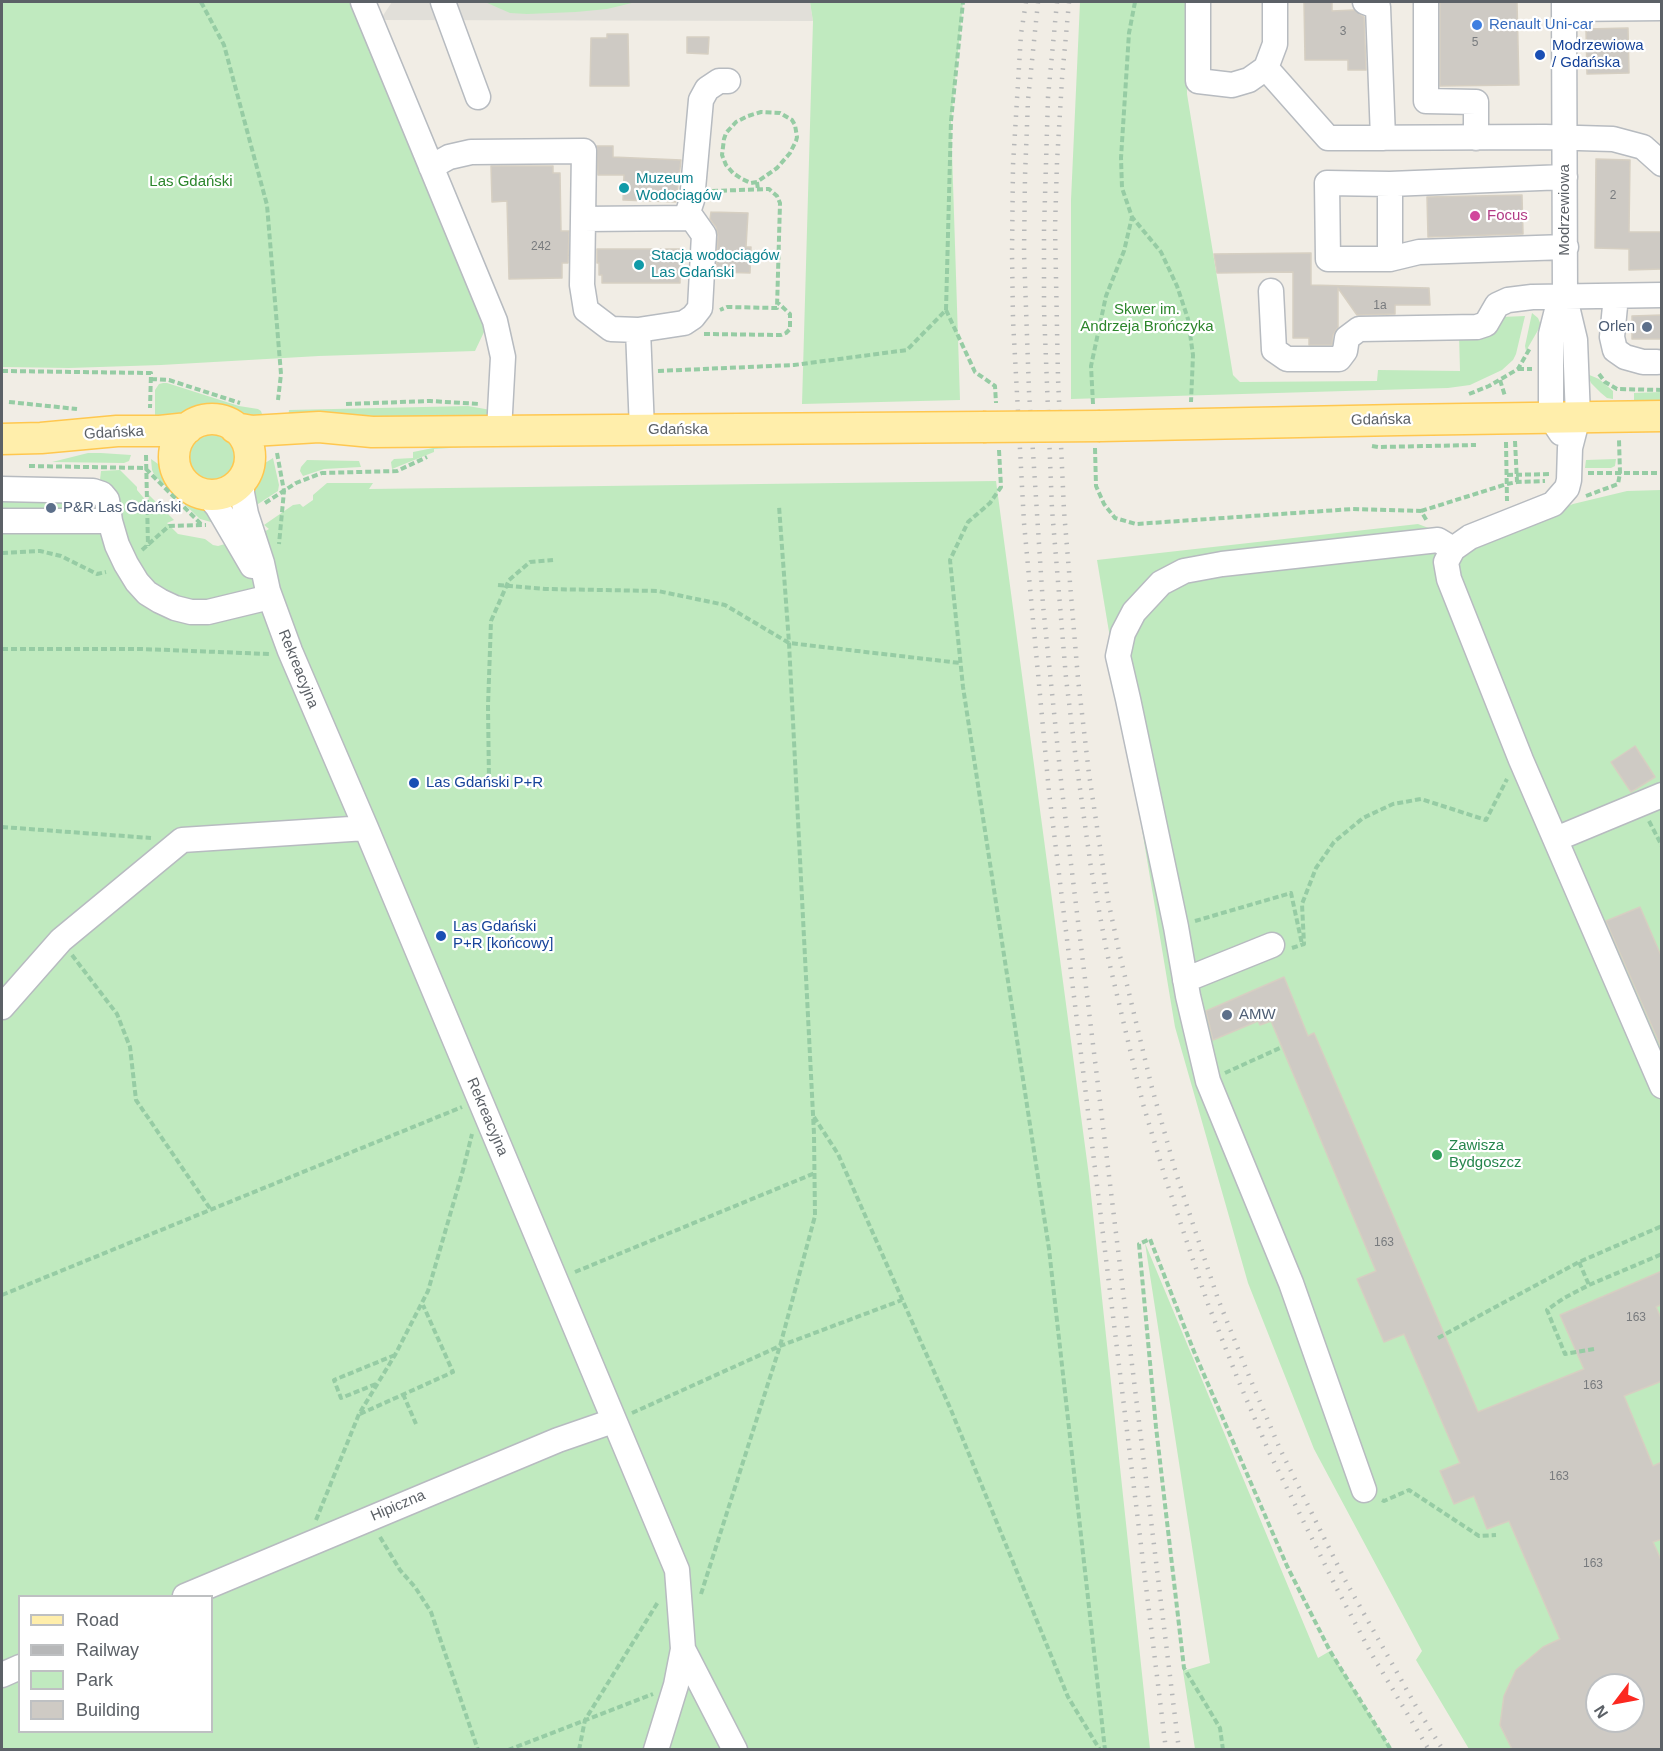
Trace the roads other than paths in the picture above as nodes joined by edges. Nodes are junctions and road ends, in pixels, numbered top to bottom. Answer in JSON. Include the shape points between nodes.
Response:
{"nodes":[{"id":1,"x":363,"y":2,"type":"edge"},
{"id":2,"x":443,"y":2,"type":"edge"},
{"id":3,"x":1198,"y":2,"type":"edge"},
{"id":4,"x":1275,"y":2,"type":"edge"},
{"id":5,"x":1365,"y":2,"type":"edge"},
{"id":6,"x":1426,"y":2,"type":"edge"},
{"id":7,"x":1564,"y":5,"type":"edge"},
{"id":8,"x":1662,"y":8,"type":"edge"},
{"id":9,"x":1266,"y":68,"type":"junction"},
{"id":10,"x":728,"y":81,"type":"dead end"},
{"id":11,"x":478,"y":97,"type":"dead end"},
{"id":12,"x":1383,"y":138,"type":"junction"},
{"id":13,"x":1476,"y":138,"type":"junction"},
{"id":14,"x":1565,"y":138,"type":"junction"},
{"id":15,"x":1662,"y":164,"type":"edge"},
{"id":16,"x":431,"y":167,"type":"junction"},
{"id":17,"x":1565,"y":177,"type":"junction"},
{"id":18,"x":1390,"y":184,"type":"junction"},
{"id":19,"x":686,"y":218,"type":"junction"},
{"id":20,"x":583,"y":219,"type":"junction"},
{"id":21,"x":1566,"y":247,"type":"junction"},
{"id":22,"x":1390,"y":259,"type":"junction"},
{"id":23,"x":1271,"y":291,"type":"dead end"},
{"id":24,"x":1662,"y":295,"type":"edge"},
{"id":25,"x":1616,"y":296,"type":"junction"},
{"id":26,"x":1565,"y":298,"type":"junction"},
{"id":27,"x":639,"y":330,"type":"junction"},
{"id":28,"x":1657,"y":362,"type":"dead end"},
{"id":29,"x":239,"y":415,"type":"junction"},
{"id":30,"x":1662,"y":416,"type":"edge"},
{"id":31,"x":1565,"y":417,"type":"junction"},
{"id":32,"x":188,"y":428,"type":"junction"},
{"id":33,"x":642,"y":430,"type":"junction"},
{"id":34,"x":500,"y":431,"type":"junction"},
{"id":35,"x":372,"y":432,"type":"junction"},
{"id":36,"x":41,"y":438,"type":"junction"},
{"id":37,"x":2,"y":439,"type":"edge"},
{"id":38,"x":176,"y":468,"type":"junction"},
{"id":39,"x":245,"y":473,"type":"junction"},
{"id":40,"x":2,"y":489,"type":"edge"},
{"id":41,"x":207,"y":494,"type":"junction"},
{"id":42,"x":2,"y":521,"type":"edge"},
{"id":43,"x":110,"y":521,"type":"junction"},
{"id":44,"x":1453,"y":549,"type":"junction"},
{"id":45,"x":269,"y":594,"type":"junction"},
{"id":46,"x":1662,"y":795,"type":"edge"},
{"id":47,"x":366,"y":828,"type":"junction"},
{"id":48,"x":1556,"y":839,"type":"junction"},
{"id":49,"x":1278,"y":949,"type":"road end"},
{"id":50,"x":1185,"y":980,"type":"junction"},
{"id":51,"x":2,"y":1007,"type":"edge"},
{"id":52,"x":1662,"y":1086,"type":"edge"},
{"id":53,"x":614,"y":1421,"type":"junction"},
{"id":54,"x":1364,"y":1490,"type":"road end"},
{"id":55,"x":187,"y":1595,"type":"edge"},
{"id":56,"x":683,"y":1649,"type":"junction"},
{"id":57,"x":18,"y":1668,"type":"edge"},
{"id":58,"x":2,"y":1675,"type":"edge"},
{"id":59,"x":656,"y":1749,"type":"edge"},
{"id":60,"x":735,"y":1749,"type":"edge"}],
"edges":[{"from":1,"to":16,"type":"street"},
{"from":2,"to":11,"type":"street"},
{"from":3,"to":9,"type":"street","via":[[1198,81],[1232,85],[1249,80]]},
{"from":4,"to":9,"type":"street","via":[[1275,44]]},
{"from":5,"to":12,"type":"street","via":[[1378,7]]},
{"from":6,"to":13,"type":"street","via":[[1426,101],[1476,102]]},
{"from":7,"to":8,"type":"street"},
{"from":7,"to":14,"type":"street","name":"Modrzewiowa"},
{"from":9,"to":12,"type":"street","via":[[1328,138]]},
{"from":10,"to":19,"type":"street","via":[[719,81],[707,89],[700,100],[693,192]]},
{"from":12,"to":13,"type":"street"},
{"from":13,"to":14,"type":"street"},
{"from":14,"to":15,"type":"street","via":[[1613,139],[1643,147]]},
{"from":14,"to":17,"type":"street","name":"Modrzewiowa"},
{"from":16,"to":20,"type":"street","via":[[449,157],[471,152],[584,151]]},
{"from":16,"to":34,"type":"street","via":[[495,321],[503,357]]},
{"from":17,"to":18,"type":"street"},
{"from":17,"to":21,"type":"street","name":"Modrzewiowa"},
{"from":18,"to":22,"type":"street"},
{"from":18,"to":22,"type":"street","via":[[1327,183],[1328,259]]},
{"from":19,"to":20,"type":"street"},
{"from":19,"to":27,"type":"street","via":[[692,218],[704,235],[700,308],[684,323]]},
{"from":20,"to":27,"type":"street","via":[[582,285],[586,310],[611,329]]},
{"from":21,"to":22,"type":"street","via":[[1419,252]]},
{"from":21,"to":26,"type":"street","name":"Modrzewiowa"},
{"from":23,"to":26,"type":"street","via":[[1274,350],[1287,359],[1339,359],[1347,338],[1359,329],[1478,327],[1486,324],[1497,305],[1508,300]]},
{"from":24,"to":25,"type":"street"},
{"from":25,"to":26,"type":"street"},
{"from":25,"to":28,"type":"street","via":[[1611,337],[1616,350],[1625,357]]},
{"from":26,"to":31,"type":"street","name":"Modrzewiowa","via":[[1575,340]]},
{"from":26,"to":31,"type":"street","via":[[1557,310],[1551,334]]},
{"from":27,"to":33,"type":"street"},
{"from":29,"to":32,"type":"main road","via":[[195,423]]},
{"from":29,"to":35,"type":"main road","name":"Gdańska","via":[[252,431],[319,427]]},
{"from":29,"to":39,"type":"main road","via":[[250,456]]},
{"from":30,"to":31,"type":"main road","name":"Gdańska"},
{"from":31,"to":33,"type":"main road","name":"Gdańska","bridge":true},
{"from":31,"to":44,"type":"street","via":[[1570,448],[1567,488],[1552,492]]},
{"from":32,"to":36,"type":"main road","name":"Gdańska"},
{"from":32,"to":38,"type":"main road","via":[[176,446]]},
{"from":33,"to":34,"type":"main road","name":"Gdańska"},
{"from":34,"to":35,"type":"main road","name":"Gdańska"},
{"from":35,"to":39,"type":"main road","name":"Gdańska","via":[[276,448],[259,457]]},
{"from":36,"to":37,"type":"main road","name":"Gdańska"},
{"from":36,"to":38,"type":"main road","name":"Gdańska","via":[[147,451]]},
{"from":38,"to":41,"type":"main road","via":[[187,486]]},
{"from":39,"to":41,"type":"main road","via":[[226,492]]},
{"from":39,"to":45,"type":"street","name":"Rekreacyjna","via":[[242,493],[246,514]]},
{"from":40,"to":43,"type":"street","via":[[93,491],[107,500]]},
{"from":41,"to":45,"type":"street","name":"Rekreacyjna"},
{"from":42,"to":43,"type":"street"},
{"from":43,"to":45,"type":"street","via":[[117,545],[137,582],[160,602],[191,612],[208,612]]},
{"from":44,"to":48,"type":"street","via":[[1446,562],[1449,579]]},
{"from":44,"to":50,"type":"street","via":[[1438,540],[1184,571],[1161,583],[1134,612],[1123,633],[1118,656]]},
{"from":45,"to":47,"type":"street","name":"Rekreacyjna"},
{"from":46,"to":48,"type":"street"},
{"from":47,"to":51,"type":"street","via":[[182,840],[61,940]]},
{"from":47,"to":53,"type":"street","name":"Rekreacyjna"},
{"from":48,"to":52,"type":"street"},
{"from":49,"to":50,"type":"street"},
{"from":50,"to":54,"type":"street","via":[[1208,1081],[1291,1283]]},
{"from":53,"to":55,"type":"street","name":"Hipiczna","via":[[558,1440]]},
{"from":53,"to":56,"type":"street","name":"Rekreacyjna","via":[[676,1570]]},
{"from":56,"to":59,"type":"street","name":"Rekreacyjna"},
{"from":56,"to":60,"type":"street","name":"Rekreacyjna"},
{"from":57,"to":58,"type":"street"}]}
